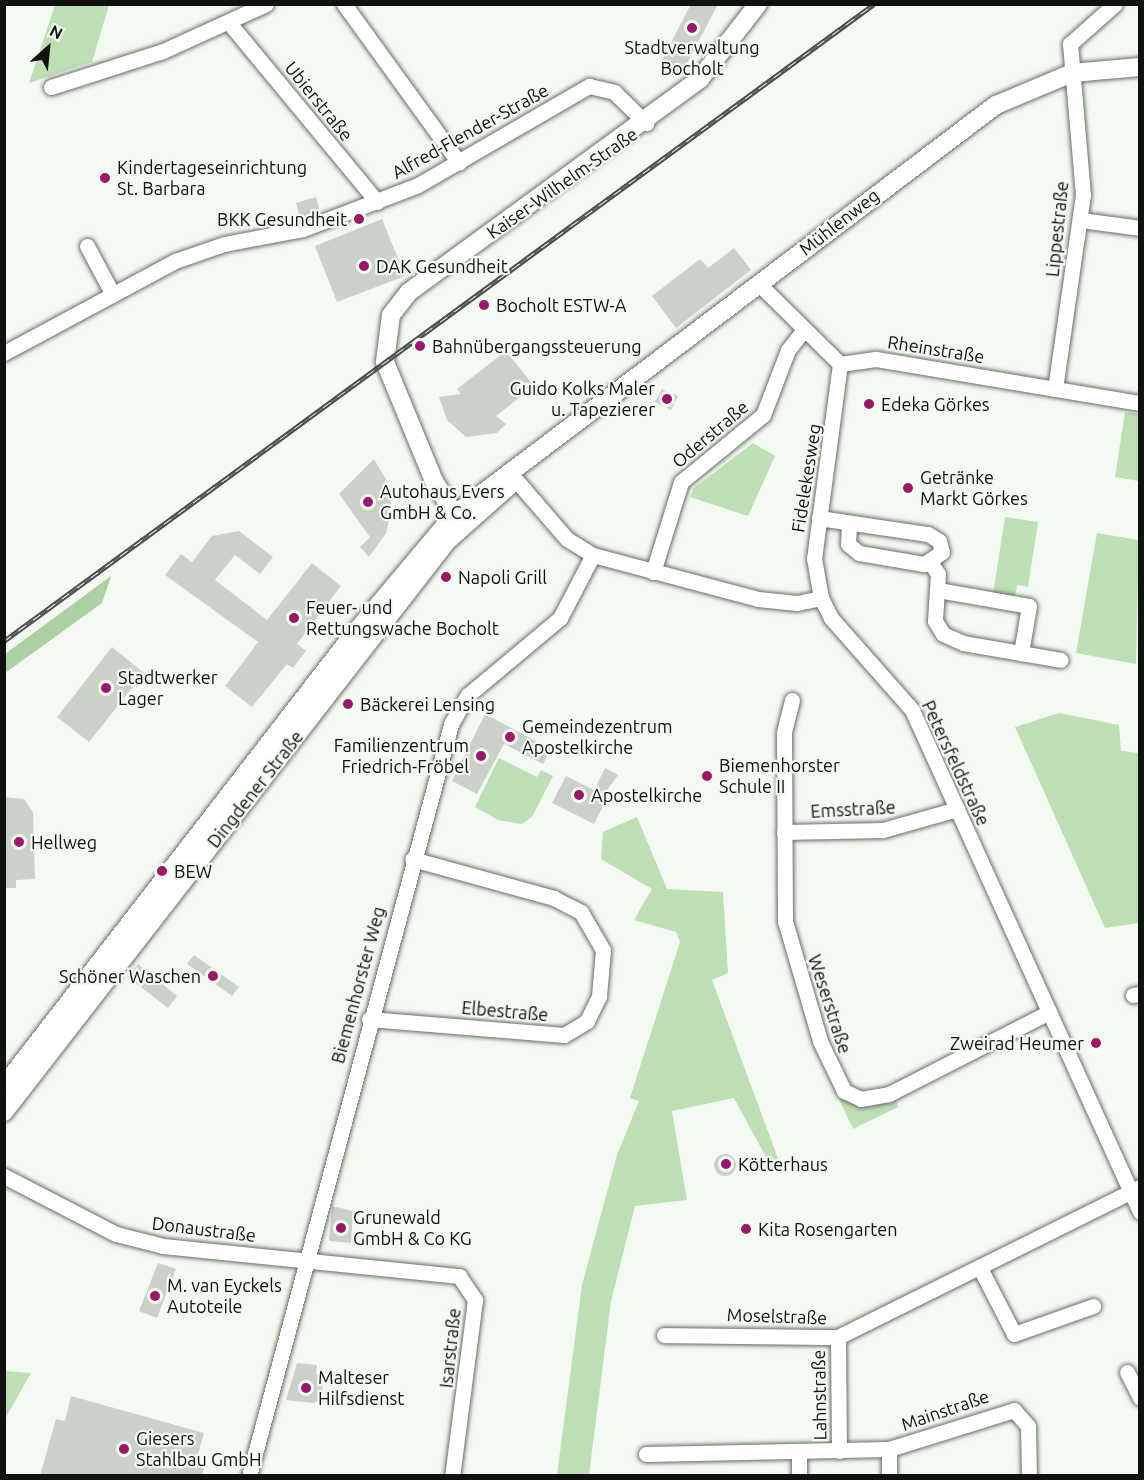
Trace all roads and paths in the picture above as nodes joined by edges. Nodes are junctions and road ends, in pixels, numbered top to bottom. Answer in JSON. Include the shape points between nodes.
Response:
{"nodes":[{"id":1,"x":266,"y":4,"type":"edge"},
{"id":2,"x":344,"y":4,"type":"edge"},
{"id":3,"x":758,"y":4,"type":"edge"},
{"id":4,"x":1115,"y":4,"type":"edge"},
{"id":5,"x":230,"y":24,"type":"junction"},
{"id":6,"x":1140,"y":67,"type":"edge"},
{"id":7,"x":1072,"y":73,"type":"junction"},
{"id":8,"x":51,"y":87,"type":"dead end"},
{"id":9,"x":646,"y":123,"type":"junction"},
{"id":10,"x":459,"y":163,"type":"junction"},
{"id":11,"x":377,"y":202,"type":"junction"},
{"id":12,"x":1081,"y":220,"type":"junction"},
{"id":13,"x":1140,"y":228,"type":"edge"},
{"id":14,"x":87,"y":246,"type":"dead end"},
{"id":15,"x":759,"y":284,"type":"junction"},
{"id":16,"x":113,"y":295,"type":"junction"},
{"id":17,"x":803,"y":331,"type":"junction"},
{"id":18,"x":4,"y":353,"type":"edge"},
{"id":19,"x":840,"y":364,"type":"junction"},
{"id":20,"x":1055,"y":388,"type":"junction"},
{"id":21,"x":1140,"y":403,"type":"edge"},
{"id":22,"x":564,"y":432,"type":"junction"},
{"id":23,"x":516,"y":480,"type":"junction"},
{"id":24,"x":819,"y":518,"type":"junction"},
{"id":25,"x":458,"y":521,"type":"junction"},
{"id":26,"x":849,"y":523,"type":"junction"},
{"id":27,"x":593,"y":555,"type":"junction"},
{"id":28,"x":931,"y":563,"type":"junction"},
{"id":29,"x":653,"y":572,"type":"junction"},
{"id":30,"x":938,"y":590,"type":"junction"},
{"id":31,"x":821,"y":598,"type":"junction"},
{"id":32,"x":1021,"y":653,"type":"junction"},
{"id":33,"x":1061,"y":660,"type":"dead end"},
{"id":34,"x":792,"y":700,"type":"dead end"},
{"id":35,"x":957,"y":809,"type":"junction"},
{"id":36,"x":784,"y":832,"type":"junction"},
{"id":37,"x":412,"y":859,"type":"junction"},
{"id":38,"x":93,"y":970,"type":"junction"},
{"id":39,"x":1049,"y":1012,"type":"junction"},
{"id":40,"x":369,"y":1019,"type":"junction"},
{"id":41,"x":49,"y":1053,"type":"junction"},
{"id":42,"x":4,"y":1086,"type":"edge"},
{"id":43,"x":4,"y":1112,"type":"edge"},
{"id":44,"x":4,"y":1176,"type":"edge"},
{"id":45,"x":1135,"y":1189,"type":"edge"},
{"id":46,"x":1140,"y":1212,"type":"edge"},
{"id":47,"x":305,"y":1260,"type":"junction"},
{"id":48,"x":980,"y":1268,"type":"junction"},
{"id":49,"x":1093,"y":1306,"type":"dead end"},
{"id":50,"x":664,"y":1335,"type":"dead end"},
{"id":51,"x":838,"y":1337,"type":"junction"},
{"id":52,"x":1127,"y":1372,"type":"dead end"},
{"id":53,"x":1140,"y":1398,"type":"edge"},
{"id":54,"x":889,"y":1449,"type":"junction"},
{"id":55,"x":839,"y":1451,"type":"junction"},
{"id":56,"x":799,"y":1453,"type":"junction"},
{"id":57,"x":646,"y":1454,"type":"dead end"},
{"id":58,"x":249,"y":1476,"type":"edge"},
{"id":59,"x":452,"y":1476,"type":"edge"},
{"id":60,"x":799,"y":1476,"type":"edge"},
{"id":61,"x":889,"y":1476,"type":"edge"},
{"id":62,"x":1029,"y":1476,"type":"edge"}],
"edges":[{"from":1,"to":5,"type":"street"},
{"from":2,"to":10,"type":"street"},
{"from":3,"to":9,"type":"main road","name":"Kaiser-Wilhelm-Straße","via":[[707,72]]},
{"from":4,"to":7,"type":"street","name":"Lippestraße","via":[[1070,44]]},
{"from":5,"to":8,"type":"street"},
{"from":5,"to":11,"type":"street","name":"Ubierstraße"},
{"from":6,"to":7,"type":"main road","name":"Mühlenweg"},
{"from":7,"to":12,"type":"street","name":"Lippestraße","via":[[1082,133]]},
{"from":7,"to":15,"type":"main road","name":"Mühlenweg","via":[[996,105]]},
{"from":9,"to":10,"type":"street","name":"Alfred-Flender-Straße","via":[[614,92],[589,86]]},
{"from":9,"to":25,"type":"main road","name":"Kaiser-Wilhelm-Straße","via":[[410,292],[391,315],[385,362],[434,481]]},
{"from":10,"to":11,"type":"street","name":"Alfred-Flender-Straße"},
{"from":11,"to":16,"type":"street","name":"Alfred-Flender-Straße","via":[[303,229],[199,252]]},
{"from":12,"to":13,"type":"street"},
{"from":12,"to":20,"type":"street","name":"Lippestraße"},
{"from":14,"to":16,"type":"street"},
{"from":15,"to":17,"type":"street"},
{"from":15,"to":22,"type":"main road","name":"Mühlenweg"},
{"from":16,"to":18,"type":"street","name":"Alfred-Flender-Straße"},
{"from":17,"to":19,"type":"street"},
{"from":17,"to":29,"type":"street","name":"Oderstraße","via":[[788,351],[763,415],[681,482]]},
{"from":19,"to":20,"type":"street","name":"Rheinstraße","via":[[876,359]]},
{"from":19,"to":24,"type":"street","name":"Fidelekesweg"},
{"from":20,"to":21,"type":"street","name":"Rheinstraße"},
{"from":22,"to":23,"type":"main road","name":"Mühlenweg"},
{"from":22,"to":25,"type":"main road","name":"Mühlenweg"},
{"from":23,"to":25,"type":"main road","name":"Mühlenweg"},
{"from":23,"to":27,"type":"street","via":[[567,539]]},
{"from":24,"to":26,"type":"street"},
{"from":24,"to":31,"type":"street","name":"Fidelekesweg","via":[[814,571]]},
{"from":25,"to":38,"type":"main road","name":"Dingdener Straße","via":[[349,640]]},
{"from":25,"to":41,"type":"main road","name":"Dingdener Straße"},
{"from":26,"to":28,"type":"street","via":[[848,544],[859,553]]},
{"from":26,"to":28,"type":"street","via":[[934,537],[942,552]]},
{"from":27,"to":29,"type":"street"},
{"from":27,"to":37,"type":"street","name":"Biemenhorster Weg","via":[[560,618],[496,670],[457,711]]},
{"from":28,"to":30,"type":"street"},
{"from":29,"to":31,"type":"street","via":[[781,604]]},
{"from":30,"to":32,"type":"street","via":[[934,613],[943,634],[963,643]]},
{"from":30,"to":32,"type":"street","via":[[1029,606]]},
{"from":31,"to":35,"type":"street","name":"Petersfeldstraße","via":[[831,618],[912,710]]},
{"from":32,"to":33,"type":"street"},
{"from":34,"to":36,"type":"street","name":"Weserstraße","via":[[784,733]]},
{"from":35,"to":36,"type":"street","name":"Emsstraße","via":[[883,830]]},
{"from":35,"to":39,"type":"street","name":"Petersfeldstraße"},
{"from":36,"to":39,"type":"street","name":"Weserstraße","via":[[785,921],[820,1041],[844,1091],[861,1099],[889,1094]]},
{"from":37,"to":40,"type":"street","name":"Biemenhorster Weg"},
{"from":37,"to":40,"type":"street","name":"Elbestraße","via":[[554,898],[581,912],[603,950],[599,996],[587,1022],[564,1035]]},
{"from":38,"to":41,"type":"main road","name":"Dingdener Straße","via":[[96,986]]},
{"from":38,"to":42,"type":"main road","name":"Dingdener Straße"},
{"from":39,"to":45,"type":"street","name":"Petersfeldstraße"},
{"from":40,"to":47,"type":"street","name":"Biemenhorster Weg"},
{"from":41,"to":43,"type":"main road","name":"Dingdener Straße"},
{"from":44,"to":47,"type":"street","name":"Donaustraße","via":[[117,1234],[163,1246]]},
{"from":45,"to":46,"type":"street","name":"Petersfeldstraße"},
{"from":45,"to":48,"type":"street","name":"Moselstraße"},
{"from":47,"to":58,"type":"street","name":"Biemenhorster Weg"},
{"from":47,"to":59,"type":"street","name":"Isarstraße","via":[[444,1272],[469,1287],[475,1300]]},
{"from":48,"to":49,"type":"street","via":[[1014,1334]]},
{"from":48,"to":51,"type":"street","name":"Moselstraße"},
{"from":50,"to":51,"type":"street","name":"Moselstraße"},
{"from":51,"to":55,"type":"street","name":"Lahnstraße"},
{"from":52,"to":53,"type":"street"},
{"from":54,"to":55,"type":"street","name":"Mainstraße"},
{"from":54,"to":61,"type":"street","name":"Mainstraße"},
{"from":54,"to":62,"type":"street","name":"Mainstraße","via":[[1014,1410],[1028,1426]]},
{"from":55,"to":56,"type":"street","name":"Mainstraße"},
{"from":56,"to":57,"type":"street","name":"Mainstraße"},
{"from":56,"to":60,"type":"street"}]}
